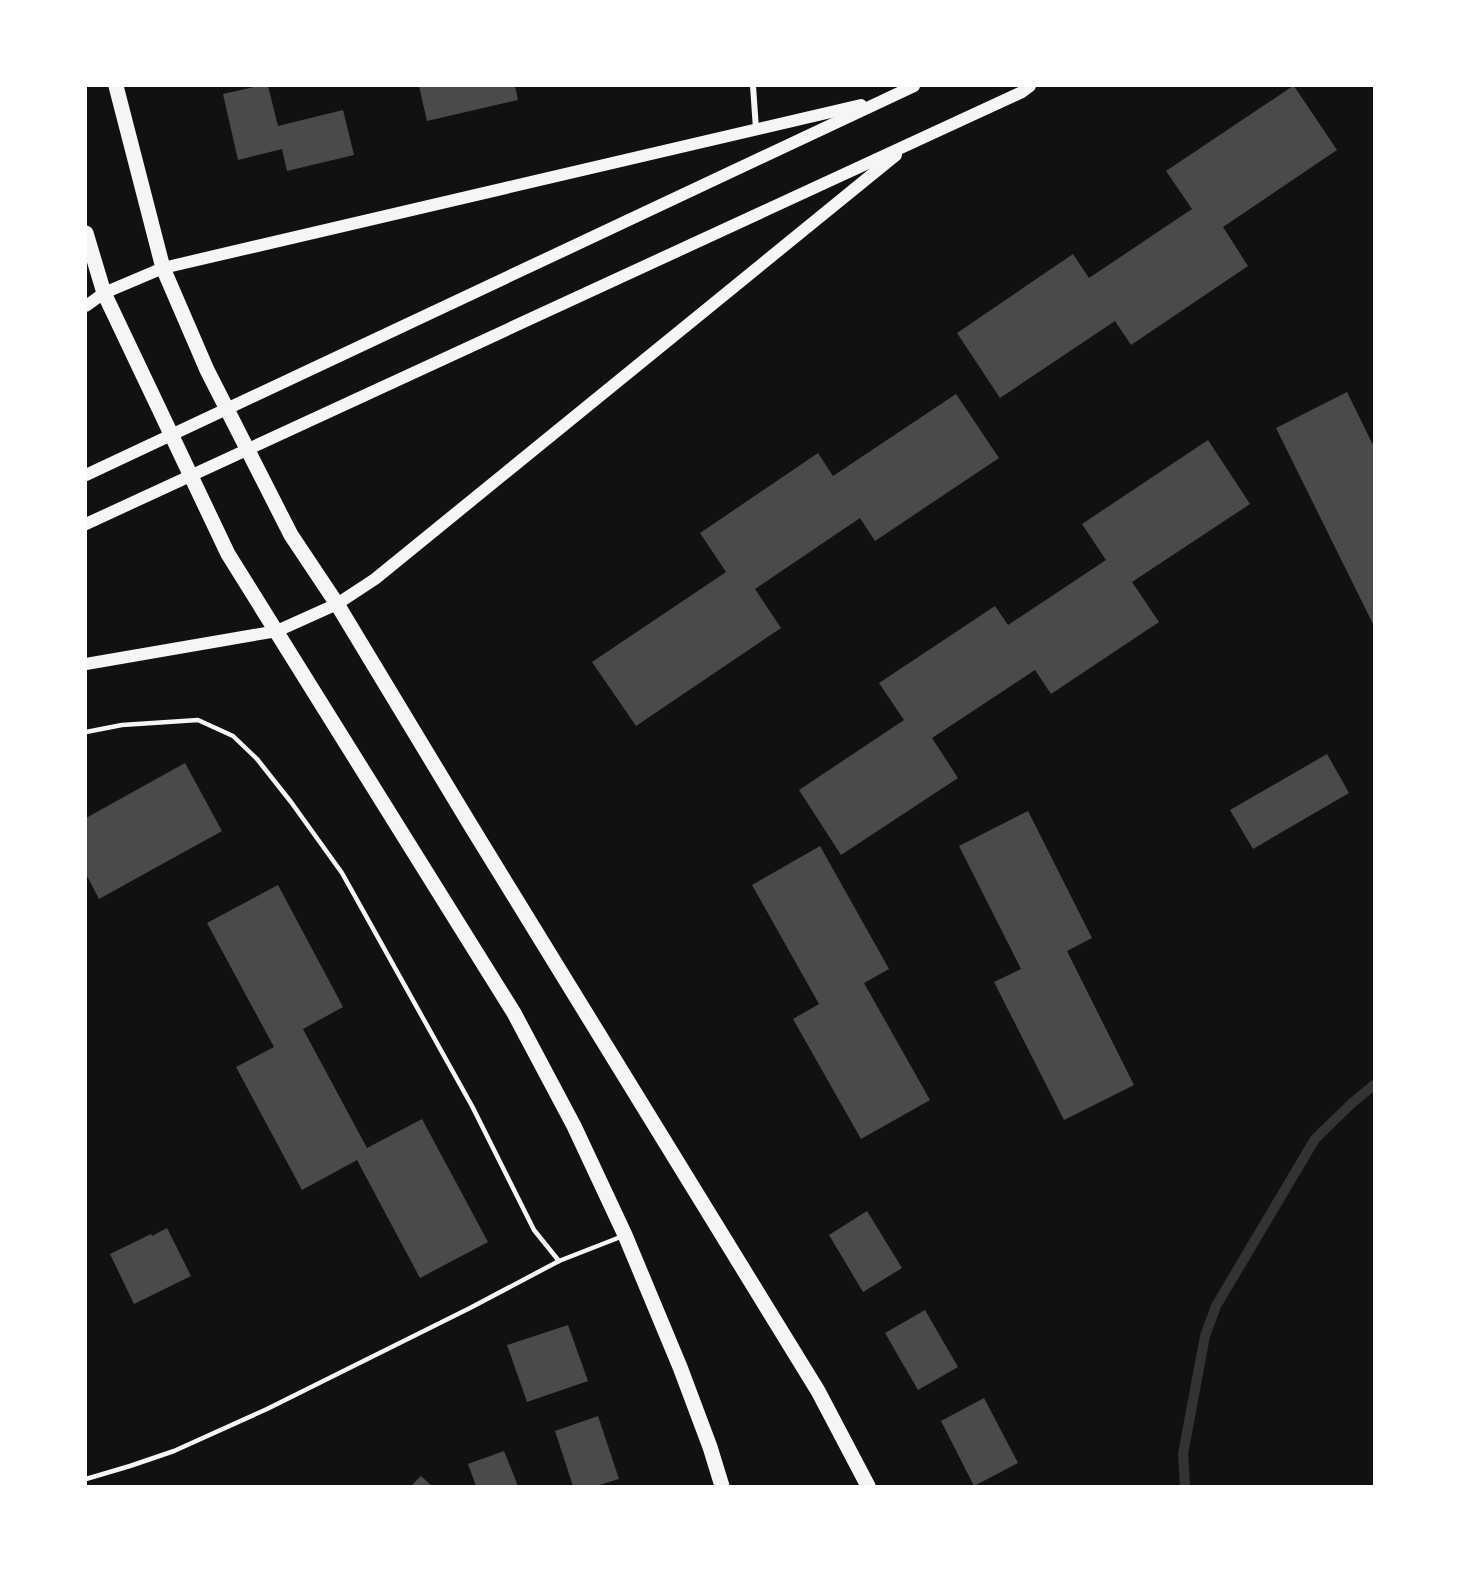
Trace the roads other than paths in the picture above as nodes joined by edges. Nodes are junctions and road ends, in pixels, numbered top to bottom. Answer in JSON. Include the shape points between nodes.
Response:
{"nodes":[{"id":1,"x":116,"y":86,"type":"edge"},
{"id":2,"x":753,"y":86,"type":"edge"},
{"id":3,"x":914,"y":86,"type":"edge"},
{"id":4,"x":1030,"y":86,"type":"edge"},
{"id":5,"x":883,"y":100,"type":"junction"},
{"id":6,"x":756,"y":129,"type":"junction"},
{"id":7,"x":910,"y":143,"type":"junction"},
{"id":8,"x":86,"y":233,"type":"edge"},
{"id":9,"x":163,"y":268,"type":"junction"},
{"id":10,"x":104,"y":293,"type":"junction"},
{"id":11,"x":86,"y":306,"type":"edge"},
{"id":12,"x":86,"y":475,"type":"edge"},
{"id":13,"x":86,"y":524,"type":"edge"},
{"id":14,"x":337,"y":604,"type":"junction"},
{"id":15,"x":277,"y":631,"type":"junction"},
{"id":16,"x":86,"y":664,"type":"edge"},
{"id":17,"x":86,"y":732,"type":"edge"},
{"id":18,"x":625,"y":1235,"type":"junction"},
{"id":19,"x":559,"y":1261,"type":"junction"},
{"id":20,"x":86,"y":1479,"type":"edge"},
{"id":21,"x":722,"y":1486,"type":"edge"},
{"id":22,"x":868,"y":1486,"type":"edge"}],
"edges":[{"from":1,"to":9,"type":"main road"},
{"from":2,"to":6,"type":"street"},
{"from":3,"to":5,"type":"main road"},
{"from":4,"to":7,"type":"main road"},
{"from":5,"to":6,"type":"main road"},
{"from":5,"to":12,"type":"main road"},
{"from":6,"to":9,"type":"main road"},
{"from":7,"to":13,"type":"main road"},
{"from":7,"to":14,"type":"main road","via":[[375,579]]},
{"from":8,"to":10,"type":"main road"},
{"from":9,"to":10,"type":"main road"},
{"from":9,"to":14,"type":"main road","via":[[207,370],[291,535]]},
{"from":10,"to":11,"type":"main road"},
{"from":10,"to":15,"type":"main road","via":[[228,554]]},
{"from":14,"to":15,"type":"main road"},
{"from":14,"to":22,"type":"main road","via":[[818,1391]]},
{"from":15,"to":16,"type":"main road"},
{"from":15,"to":18,"type":"main road","via":[[514,1013],[574,1126]]},
{"from":17,"to":19,"type":"lane","via":[[122,725],[198,720],[233,736],[258,759],[342,873],[472,1106],[534,1230]]},
{"from":18,"to":19,"type":"lane"},
{"from":18,"to":21,"type":"main road","via":[[680,1367]]},
{"from":19,"to":20,"type":"lane","via":[[267,1409],[174,1450]]}]}
